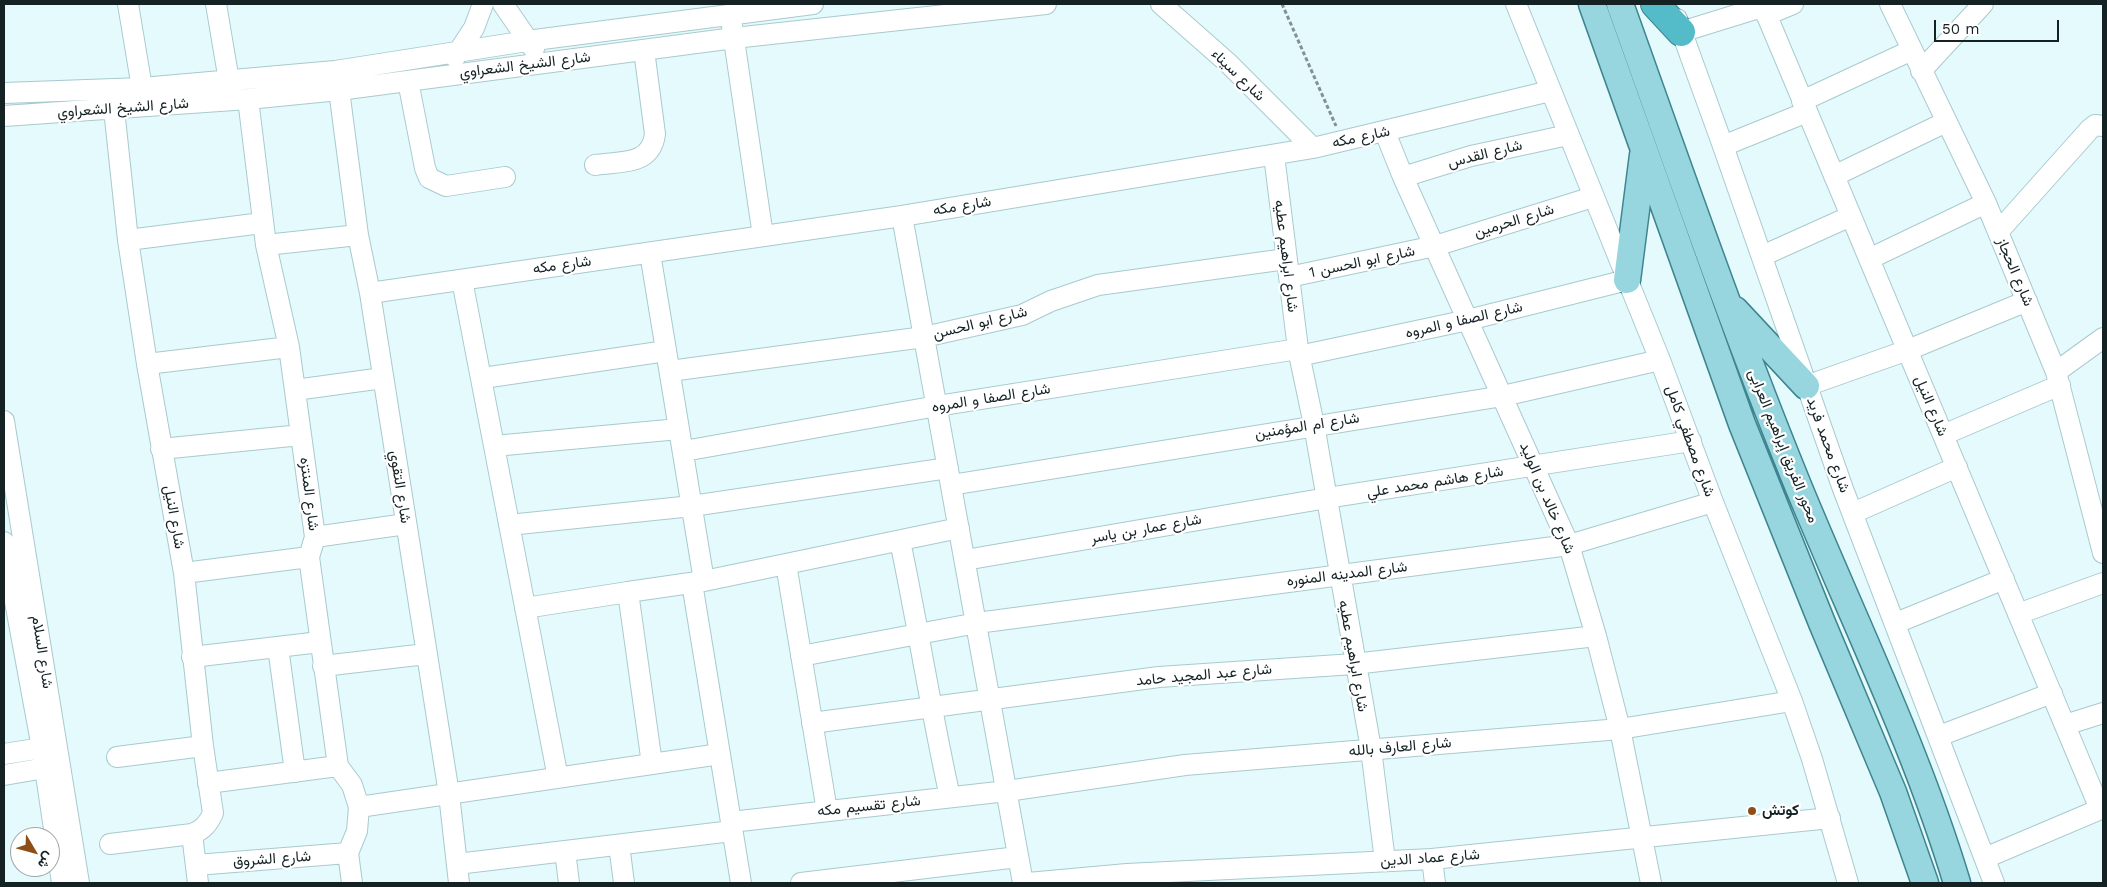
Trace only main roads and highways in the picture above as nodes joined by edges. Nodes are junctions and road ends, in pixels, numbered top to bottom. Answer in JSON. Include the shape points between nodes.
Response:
{"nodes":[{"id":1,"x":1592,"y":4,"type":"edge"},
{"id":2,"x":1620,"y":4,"type":"edge"},
{"id":3,"x":1655,"y":4,"type":"edge"},
{"id":4,"x":1681,"y":32,"type":"road end"},
{"id":5,"x":1644,"y":149,"type":"junction"},
{"id":6,"x":1627,"y":280,"type":"road end"},
{"id":7,"x":1726,"y":300,"type":"junction"},
{"id":8,"x":1806,"y":386,"type":"road end"},
{"id":9,"x":1925,"y":883,"type":"edge"},
{"id":10,"x":1957,"y":883,"type":"edge"}],
"edges":[{"from":1,"to":5,"type":"main road","name":"محور الفريق إبراهيم العرابى"},
{"from":2,"to":7,"type":"main road","name":"محور الفريق إبراهيم العرابى"},
{"from":3,"to":4,"type":"highway"},
{"from":5,"to":6,"type":"main road"},
{"from":5,"to":9,"type":"main road","name":"محور الفريق إبراهيم العرابى","via":[[1742,424],[1893,792]]},
{"from":7,"to":8,"type":"main road"},
{"from":7,"to":10,"type":"main road","name":"محور الفريق إبراهيم العرابى","via":[[1792,470],[1925,790]]}]}
